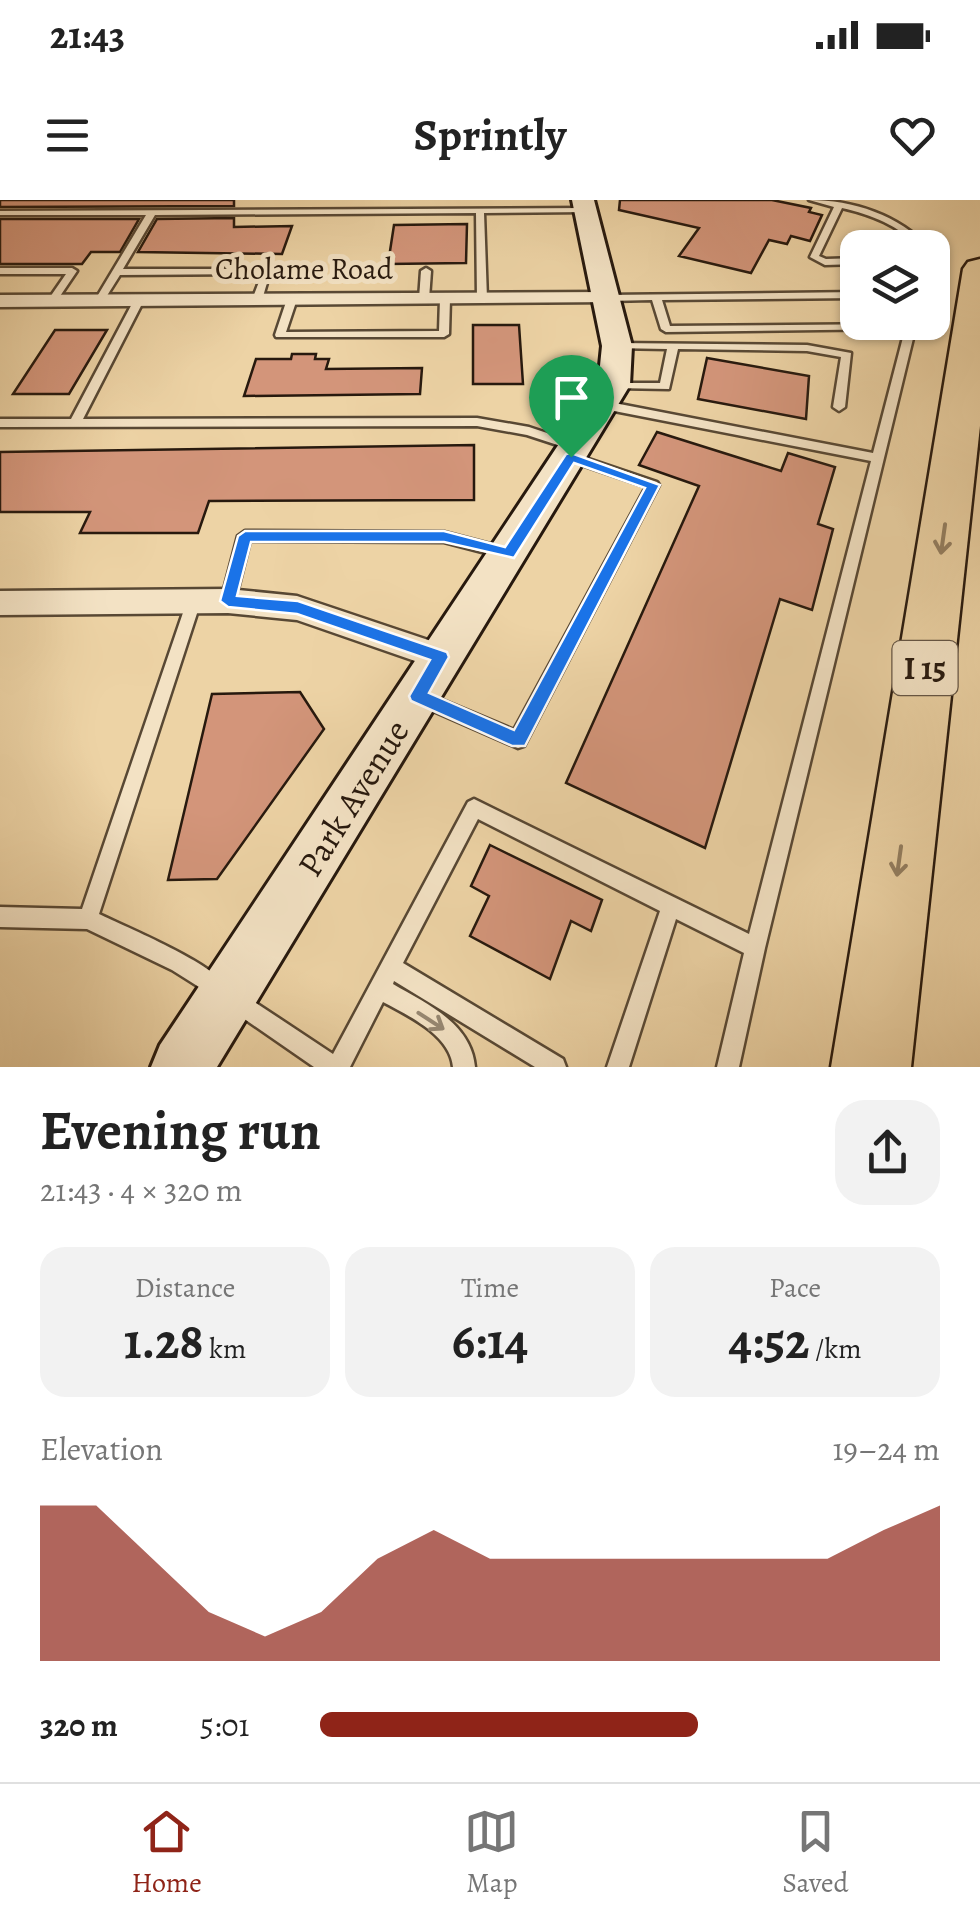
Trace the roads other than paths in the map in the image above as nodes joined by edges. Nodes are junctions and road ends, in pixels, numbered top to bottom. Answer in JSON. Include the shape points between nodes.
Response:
{"nodes":[{"id":1,"x":813,"y":200,"type":"edge"},
{"id":2,"x":584,"y":205,"type":"edge"},
{"id":3,"x":838,"y":205,"type":"junction"},
{"id":4,"x":480,"y":210,"type":"junction"},
{"id":5,"x":0,"y":212,"type":"edge"},
{"id":6,"x":152,"y":212,"type":"junction"},
{"id":7,"x":908,"y":230,"type":"edge"},
{"id":8,"x":840,"y":262,"type":"edge"},
{"id":9,"x":426,"y":270,"type":"dead end"},
{"id":10,"x":980,"y":270,"type":"edge"},
{"id":11,"x":0,"y":271,"type":"edge"},
{"id":12,"x":117,"y":272,"type":"junction"},
{"id":13,"x":840,"y":295,"type":"edge"},
{"id":14,"x":608,"y":298,"type":"junction"},
{"id":15,"x":656,"y":298,"type":"junction"},
{"id":16,"x":434,"y":299,"type":"junction"},
{"id":17,"x":482,"y":299,"type":"junction"},
{"id":18,"x":0,"y":300,"type":"edge"},
{"id":19,"x":52,"y":300,"type":"junction"},
{"id":20,"x":100,"y":300,"type":"junction"},
{"id":21,"x":139,"y":300,"type":"junction"},
{"id":22,"x":257,"y":300,"type":"junction"},
{"id":23,"x":292,"y":300,"type":"junction"},
{"id":24,"x":840,"y":326,"type":"edge"},
{"id":25,"x":901,"y":340,"type":"edge"},
{"id":26,"x":618,"y":346,"type":"junction"},
{"id":27,"x":673,"y":346,"type":"junction"},
{"id":28,"x":609,"y":395,"type":"junction"},
{"id":29,"x":839,"y":407,"type":"dead end"},
{"id":30,"x":75,"y":422,"type":"junction"},
{"id":31,"x":0,"y":423,"type":"edge"},
{"id":32,"x":574,"y":452,"type":"junction"},
{"id":33,"x":877,"y":458,"type":"junction"},
{"id":34,"x":509,"y":554,"type":"junction"},
{"id":35,"x":194,"y":601,"type":"junction"},
{"id":36,"x":228,"y":601,"type":"junction"},
{"id":37,"x":0,"y":603,"type":"edge"},
{"id":38,"x":429,"y":676,"type":"junction"},
{"id":39,"x":671,"y":906,"type":"junction"},
{"id":40,"x":0,"y":916,"type":"edge"},
{"id":41,"x":88,"y":919,"type":"junction"},
{"id":42,"x":756,"y":948,"type":"junction"},
{"id":43,"x":390,"y":967,"type":"junction"},
{"id":44,"x":380,"y":988,"type":"junction"},
{"id":45,"x":227,"y":996,"type":"junction"},
{"id":46,"x":182,"y":1067,"type":"edge"},
{"id":47,"x":335,"y":1067,"type":"edge"},
{"id":48,"x":464,"y":1067,"type":"edge"},
{"id":49,"x":555,"y":1067,"type":"edge"},
{"id":50,"x":618,"y":1067,"type":"edge"},
{"id":51,"x":728,"y":1067,"type":"edge"},
{"id":52,"x":870,"y":1067,"type":"edge"}],
"edges":[{"from":1,"to":3,"type":"lane"},
{"from":2,"to":4,"type":"lane"},
{"from":2,"to":14,"type":"street","name":"Park Avenue"},
{"from":3,"to":7,"type":"lane"},
{"from":3,"to":8,"type":"lane","via":[[814,257]]},
{"from":4,"to":6,"type":"lane"},
{"from":4,"to":17,"type":"lane"},
{"from":5,"to":6,"type":"lane"},
{"from":6,"to":12,"type":"lane"},
{"from":9,"to":16,"type":"lane"},
{"from":10,"to":52,"type":"highway","number":"I 15","one_way":true},
{"from":11,"to":19,"type":"lane","via":[[72,271]]},
{"from":12,"to":20,"type":"lane"},
{"from":12,"to":22,"type":"lane","via":[[268,271]]},
{"from":13,"to":15,"type":"lane"},
{"from":14,"to":15,"type":"lane"},
{"from":14,"to":17,"type":"street","name":"Cholame Road"},
{"from":14,"to":26,"type":"street","name":"Park Avenue"},
{"from":15,"to":24,"type":"lane","via":[[666,329]]},
{"from":16,"to":17,"type":"street","name":"Cholame Road"},
{"from":16,"to":23,"type":"street","name":"Cholame Road"},
{"from":16,"to":23,"type":"lane","via":[[444,334],[280,334]]},
{"from":18,"to":19,"type":"street","name":"Cholame Road"},
{"from":19,"to":20,"type":"street","name":"Cholame Road"},
{"from":20,"to":21,"type":"street","name":"Cholame Road"},
{"from":21,"to":22,"type":"street","name":"Cholame Road"},
{"from":21,"to":30,"type":"lane"},
{"from":22,"to":23,"type":"street","name":"Cholame Road"},
{"from":25,"to":33,"type":"lane"},
{"from":26,"to":27,"type":"lane"},
{"from":26,"to":28,"type":"street","name":"Park Avenue"},
{"from":27,"to":28,"type":"lane","via":[[665,387]]},
{"from":27,"to":29,"type":"lane","via":[[808,348],[847,356]]},
{"from":28,"to":32,"type":"street","name":"Park Avenue"},
{"from":28,"to":33,"type":"lane"},
{"from":30,"to":31,"type":"lane"},
{"from":30,"to":32,"type":"lane","via":[[477,422],[528,431]]},
{"from":32,"to":34,"type":"street","name":"Park Avenue"},
{"from":32,"to":38,"type":"lane","via":[[653,485],[518,740]]},
{"from":33,"to":42,"type":"lane"},
{"from":34,"to":36,"type":"lane","via":[[444,536],[245,536]]},
{"from":34,"to":38,"type":"street","name":"Park Avenue"},
{"from":35,"to":36,"type":"street"},
{"from":35,"to":37,"type":"street"},
{"from":35,"to":41,"type":"lane"},
{"from":36,"to":38,"type":"street","via":[[298,608]]},
{"from":38,"to":45,"type":"street","name":"Park Avenue"},
{"from":39,"to":42,"type":"lane"},
{"from":39,"to":43,"type":"lane","via":[[474,808]]},
{"from":39,"to":50,"type":"lane"},
{"from":40,"to":41,"type":"lane"},
{"from":41,"to":45,"type":"lane","via":[[180,963]]},
{"from":42,"to":51,"type":"lane"},
{"from":43,"to":44,"type":"lane"},
{"from":43,"to":49,"type":"lane"},
{"from":44,"to":47,"type":"lane"},
{"from":44,"to":48,"type":"lane","one_way":true,"via":[[455,1036]]},
{"from":45,"to":46,"type":"street","name":"Park Avenue"},
{"from":45,"to":47,"type":"lane"}]}
